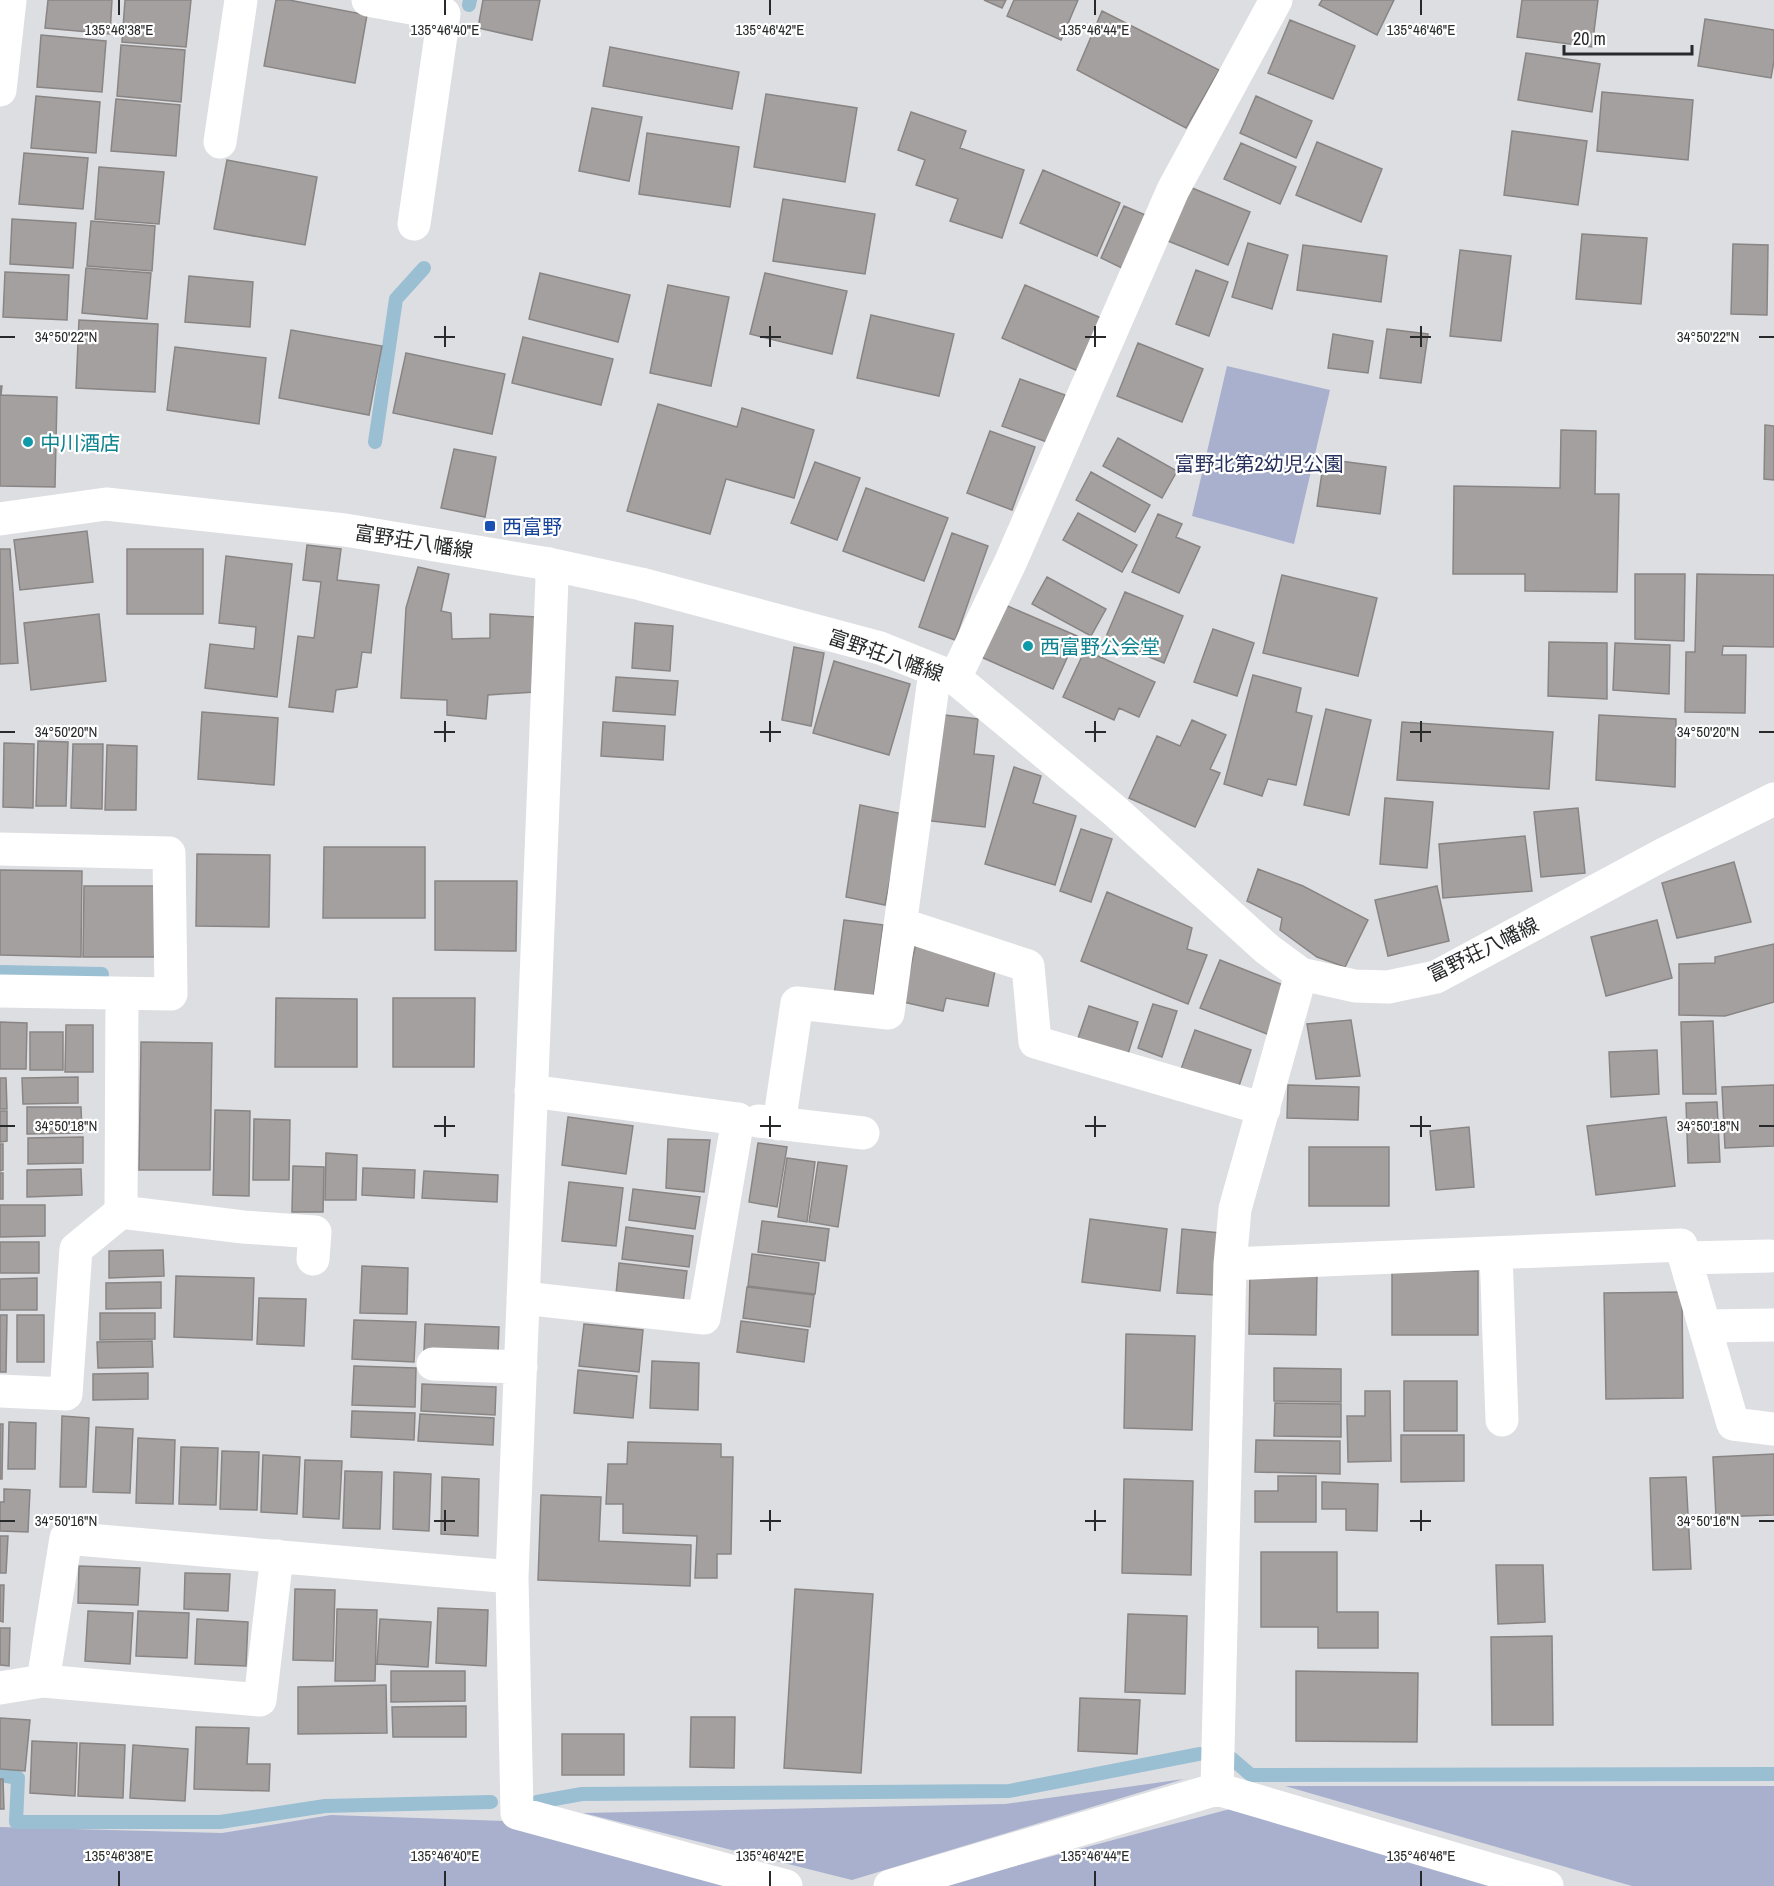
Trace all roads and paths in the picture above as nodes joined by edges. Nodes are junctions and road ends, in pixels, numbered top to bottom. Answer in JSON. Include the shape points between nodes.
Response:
{"nodes":[{"id":1,"x":10,"y":0,"type":"edge"},
{"id":2,"x":241,"y":0,"type":"edge"},
{"id":3,"x":368,"y":0,"type":"edge"},
{"id":4,"x":1276,"y":0,"type":"edge"},
{"id":5,"x":0,"y":90,"type":"edge"},
{"id":6,"x":220,"y":142,"type":"dead end"},
{"id":7,"x":414,"y":224,"type":"dead end"},
{"id":8,"x":0,"y":519,"type":"edge"},
{"id":9,"x":549,"y":564,"type":"junction"},
{"id":10,"x":944,"y":682,"type":"junction"},
{"id":11,"x":1774,"y":799,"type":"edge"},
{"id":12,"x":0,"y":849,"type":"edge"},
{"id":13,"x":900,"y":924,"type":"junction"},
{"id":14,"x":1301,"y":974,"type":"junction"},
{"id":15,"x":0,"y":991,"type":"edge"},
{"id":16,"x":122,"y":994,"type":"junction"},
{"id":17,"x":531,"y":1091,"type":"junction"},
{"id":18,"x":1264,"y":1109,"type":"junction"},
{"id":19,"x":738,"y":1119,"type":"junction"},
{"id":20,"x":779,"y":1124,"type":"junction"},
{"id":21,"x":863,"y":1133,"type":"dead end"},
{"id":22,"x":121,"y":1212,"type":"junction"},
{"id":23,"x":1496,"y":1253,"type":"junction"},
{"id":24,"x":1770,"y":1256,"type":"dead end"},
{"id":25,"x":313,"y":1258,"type":"dead end"},
{"id":26,"x":1685,"y":1258,"type":"junction"},
{"id":27,"x":1230,"y":1264,"type":"junction"},
{"id":28,"x":523,"y":1298,"type":"junction"},
{"id":29,"x":1774,"y":1325,"type":"edge"},
{"id":30,"x":1705,"y":1326,"type":"junction"},
{"id":31,"x":433,"y":1364,"type":"dead end"},
{"id":32,"x":521,"y":1366,"type":"junction"},
{"id":33,"x":0,"y":1391,"type":"edge"},
{"id":34,"x":1503,"y":1420,"type":"dead end"},
{"id":35,"x":1774,"y":1429,"type":"edge"},
{"id":36,"x":277,"y":1556,"type":"junction"},
{"id":37,"x":512,"y":1577,"type":"junction"},
{"id":38,"x":43,"y":1681,"type":"junction"},
{"id":39,"x":0,"y":1688,"type":"edge"},
{"id":40,"x":1217,"y":1789,"type":"junction"},
{"id":41,"x":786,"y":1886,"type":"edge"},
{"id":42,"x":890,"y":1886,"type":"edge"},
{"id":43,"x":1547,"y":1886,"type":"edge"}],
"edges":[{"from":1,"to":5,"type":"street"},
{"from":2,"to":6,"type":"street"},
{"from":3,"to":7,"type":"street","via":[[444,14]]},
{"from":4,"to":10,"type":"street","via":[[1173,190],[1011,561]]},
{"from":8,"to":9,"type":"street","name":"富野荘八幡線","via":[[106,504],[345,530]]},
{"from":9,"to":10,"type":"street","name":"富野荘八幡線","via":[[641,584],[880,648]]},
{"from":9,"to":17,"type":"street","via":[[552,579]]},
{"from":10,"to":13,"type":"street"},
{"from":10,"to":14,"type":"street","name":"富野荘八幡線","via":[[1115,811],[1267,949]]},
{"from":11,"to":14,"type":"street","name":"富野荘八幡線","via":[[1436,977],[1388,987],[1356,986]]},
{"from":12,"to":16,"type":"street","via":[[170,853],[171,994]]},
{"from":13,"to":18,"type":"street","via":[[1028,966],[1035,1042]]},
{"from":13,"to":20,"type":"street","via":[[888,1014],[797,1003]]},
{"from":14,"to":18,"type":"street"},
{"from":15,"to":16,"type":"street"},
{"from":16,"to":22,"type":"street"},
{"from":17,"to":19,"type":"street"},
{"from":17,"to":28,"type":"street"},
{"from":18,"to":27,"type":"street","via":[[1235,1209]]},
{"from":19,"to":20,"type":"street"},
{"from":19,"to":28,"type":"street","via":[[704,1318]]},
{"from":20,"to":21,"type":"street"},
{"from":22,"to":25,"type":"street","via":[[315,1232]]},
{"from":22,"to":33,"type":"street","via":[[76,1249],[66,1394]]},
{"from":23,"to":26,"type":"street","via":[[1681,1245]]},
{"from":23,"to":27,"type":"street"},
{"from":23,"to":34,"type":"street"},
{"from":24,"to":26,"type":"street"},
{"from":26,"to":30,"type":"street"},
{"from":27,"to":40,"type":"street"},
{"from":28,"to":32,"type":"street"},
{"from":29,"to":30,"type":"street"},
{"from":30,"to":35,"type":"street","via":[[1733,1424]]},
{"from":31,"to":32,"type":"street"},
{"from":32,"to":37,"type":"street"},
{"from":36,"to":37,"type":"street"},
{"from":36,"to":38,"type":"street","via":[[66,1538]]},
{"from":36,"to":38,"type":"street","via":[[260,1700]]},
{"from":37,"to":41,"type":"street","via":[[517,1813]]},
{"from":38,"to":39,"type":"street"},
{"from":40,"to":42,"type":"street"},
{"from":40,"to":43,"type":"street"}]}
